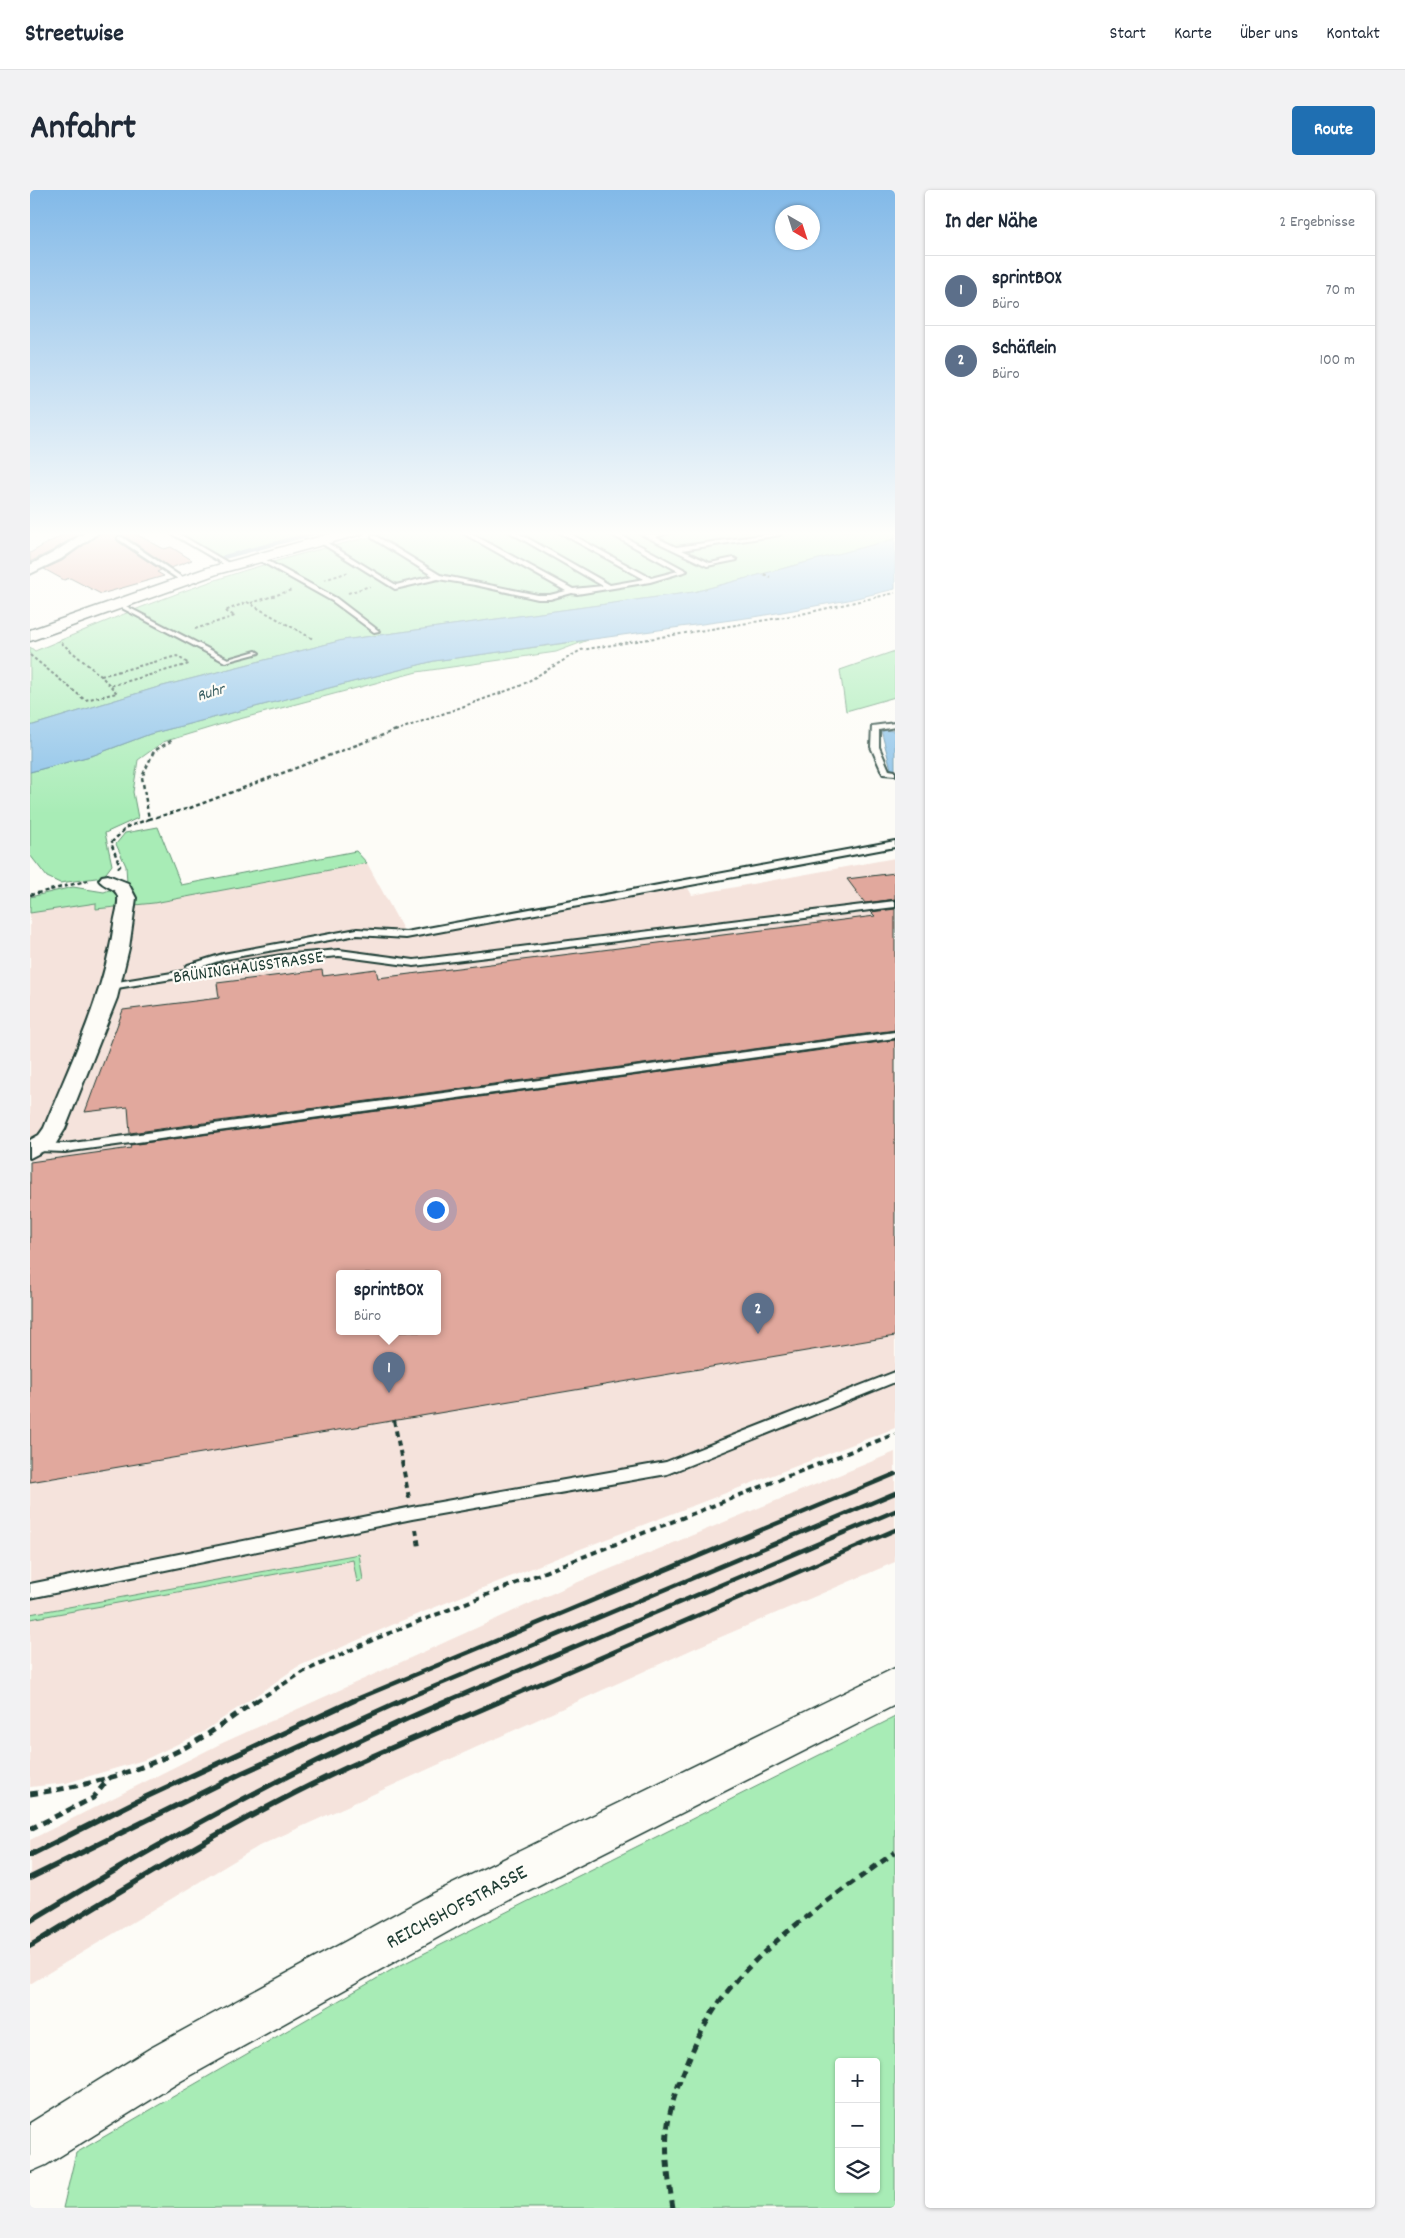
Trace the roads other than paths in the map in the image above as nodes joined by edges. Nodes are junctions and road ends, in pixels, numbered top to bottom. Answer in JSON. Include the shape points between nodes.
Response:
{"nodes":[{"id":1,"x":58,"y":625,"type":"edge"},
{"id":2,"x":158,"y":625,"type":"edge"},
{"id":3,"x":369,"y":625,"type":"edge"},
{"id":4,"x":376,"y":631,"type":"dead end"},
{"id":5,"x":36,"y":633,"type":"edge"},
{"id":6,"x":256,"y":653,"type":"dead end"},
{"id":7,"x":895,"y":725,"type":"edge"},
{"id":8,"x":895,"y":773,"type":"edge"},
{"id":9,"x":895,"y":844,"type":"edge"},
{"id":10,"x":108,"y":880,"type":"road end"},
{"id":11,"x":895,"y":904,"type":"edge"},
{"id":12,"x":144,"y":981,"type":"junction"},
{"id":13,"x":111,"y":986,"type":"junction"},
{"id":14,"x":895,"y":1035,"type":"edge"},
{"id":15,"x":34,"y":1149,"type":"edge"},
{"id":16,"x":895,"y":1377,"type":"edge"},
{"id":17,"x":30,"y":1591,"type":"edge"},
{"id":18,"x":895,"y":1686,"type":"edge"},
{"id":19,"x":30,"y":2149,"type":"edge"}],
"edges":[{"from":1,"to":5,"type":"main road"},
{"from":2,"to":6,"type":"lane","via":[[227,661]]},
{"from":3,"to":4,"type":"lane"},
{"from":7,"to":8,"type":"lane","via":[[875,728],[875,748],[886,772]]},
{"from":9,"to":12,"type":"lane","via":[[406,935],[357,932],[224,957]]},
{"from":10,"to":13,"type":"street","via":[[122,887],[127,898]]},
{"from":11,"to":12,"type":"lane","name":"BRÜNINGHAUSSTRASSE","via":[[414,963],[340,953],[282,958]]},
{"from":12,"to":13,"type":"lane","name":"BRÜNINGHAUSSTRASSE"},
{"from":13,"to":15,"type":"street","via":[[54,1129],[48,1140]]},
{"from":14,"to":15,"type":"lane","via":[[65,1148]]},
{"from":16,"to":17,"type":"lane","via":[[667,1468],[412,1513]]},
{"from":18,"to":19,"type":"main road","name":"REICHSHOFSTRASSE","via":[[447,1909],[165,2065]]}]}
